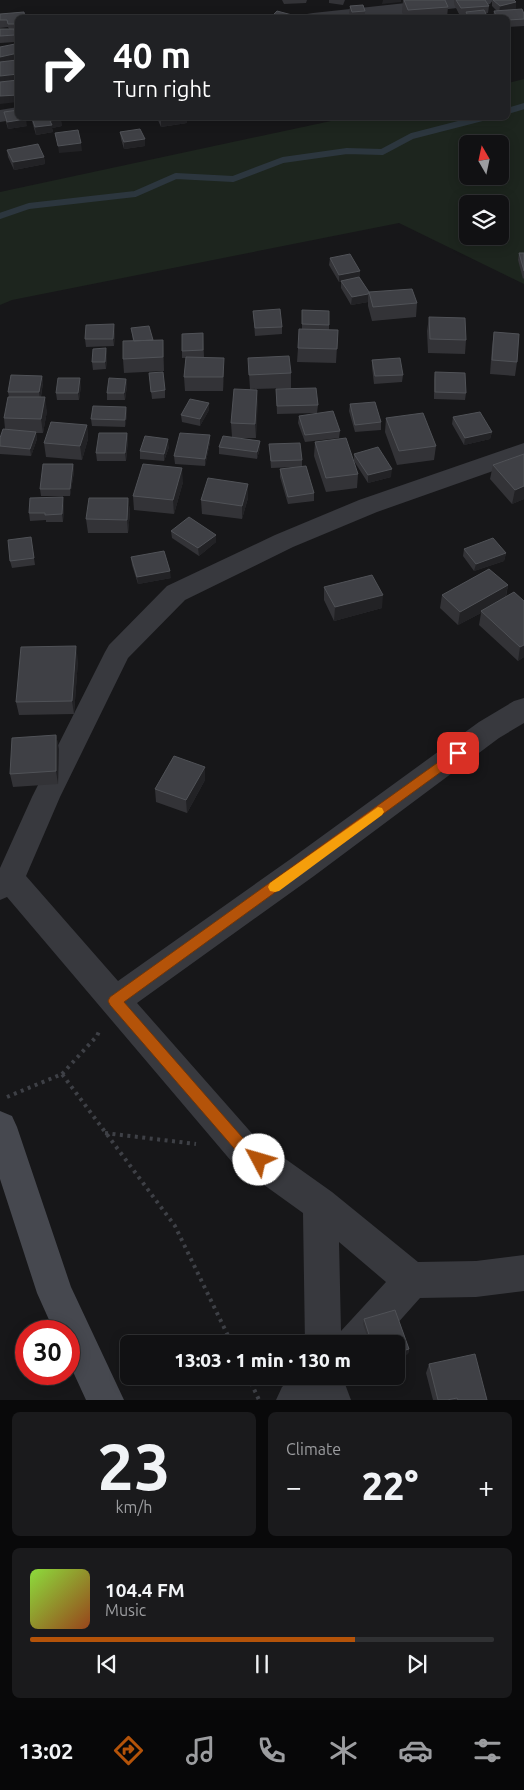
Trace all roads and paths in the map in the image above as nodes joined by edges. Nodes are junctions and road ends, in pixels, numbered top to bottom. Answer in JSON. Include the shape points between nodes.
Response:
{"nodes":[{"id":1,"x":310,"y":0,"type":"edge"},
{"id":2,"x":484,"y":0,"type":"edge"},
{"id":3,"x":309,"y":15,"type":"edge"},
{"id":4,"x":342,"y":15,"type":"edge"},
{"id":5,"x":15,"y":114,"type":"edge"},
{"id":6,"x":0,"y":116,"type":"edge"},
{"id":7,"x":524,"y":451,"type":"edge"},
{"id":8,"x":524,"y":709,"type":"edge"},
{"id":9,"x":5,"y":883,"type":"edge"},
{"id":10,"x":115,"y":1001,"type":"junction"},
{"id":11,"x":62,"y":1074,"type":"junction"},
{"id":12,"x":0,"y":1100,"type":"edge"},
{"id":13,"x":0,"y":1127,"type":"edge"},
{"id":14,"x":105,"y":1133,"type":"junction"},
{"id":15,"x":244,"y":1150,"type":"junction"},
{"id":16,"x":320,"y":1204,"type":"junction"},
{"id":17,"x":524,"y":1273,"type":"edge"},
{"id":18,"x":412,"y":1280,"type":"junction"},
{"id":19,"x":228,"y":1335,"type":"edge"},
{"id":20,"x":323,"y":1335,"type":"edge"},
{"id":21,"x":362,"y":1335,"type":"edge"},
{"id":22,"x":252,"y":1385,"type":"edge"},
{"id":23,"x":105,"y":1400,"type":"edge"},
{"id":24,"x":259,"y":1400,"type":"edge"},
{"id":25,"x":295,"y":1400,"type":"edge"},
{"id":26,"x":332,"y":1400,"type":"edge"}],
"edges":[{"from":1,"to":3,"type":"street"},
{"from":2,"to":4,"type":"street"},
{"from":5,"to":6,"type":"street"},
{"from":7,"to":9,"type":"street","via":[[368,506],[176,593],[118,652]]},
{"from":8,"to":10,"type":"street","via":[[489,730]]},
{"from":9,"to":10,"type":"street"},
{"from":10,"to":11,"type":"path","via":[[97,1036]]},
{"from":10,"to":15,"type":"street"},
{"from":11,"to":12,"type":"path"},
{"from":11,"to":14,"type":"path"},
{"from":13,"to":23,"type":"street","via":[[55,1293]]},
{"from":14,"to":15,"type":"path"},
{"from":14,"to":19,"type":"path","via":[[175,1226]]},
{"from":15,"to":16,"type":"street"},
{"from":16,"to":18,"type":"street"},
{"from":16,"to":20,"type":"street"},
{"from":17,"to":18,"type":"street","via":[[476,1279]]},
{"from":18,"to":21,"type":"street"},
{"from":22,"to":24,"type":"path"},
{"from":25,"to":26,"type":"street","via":[[323,1376]]}]}
